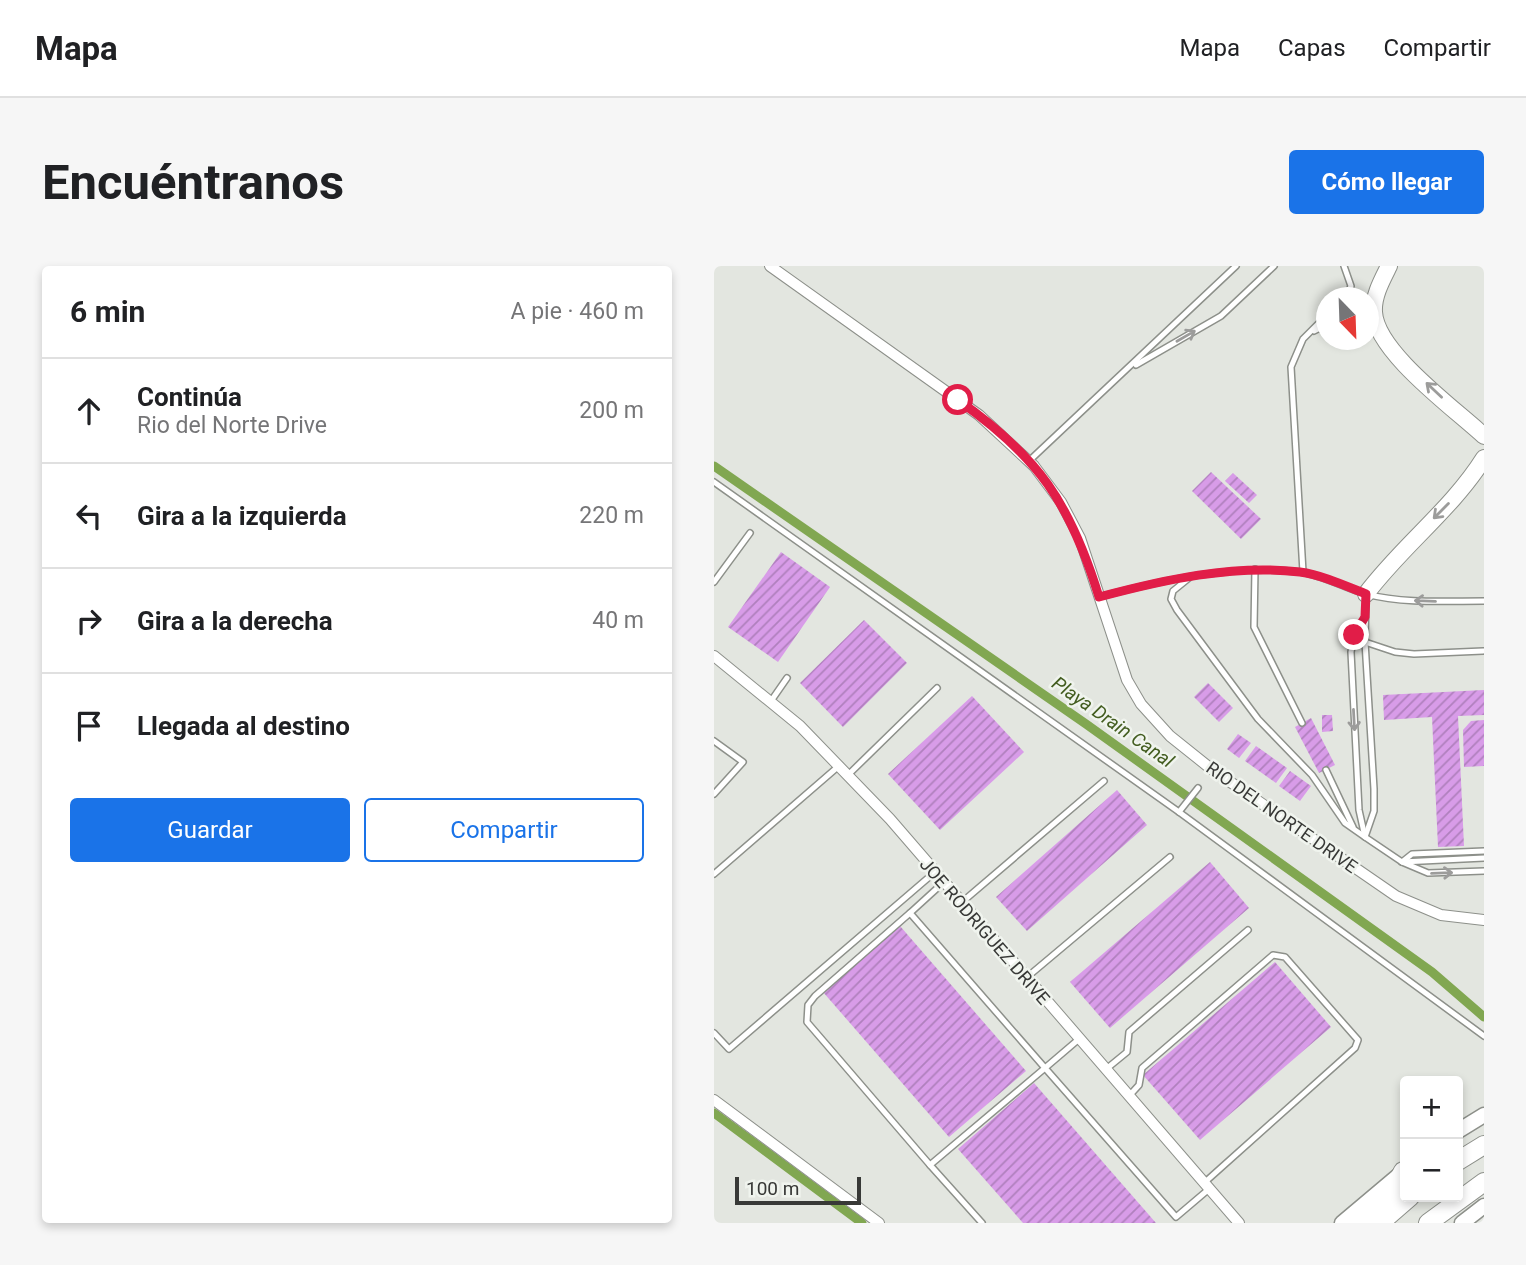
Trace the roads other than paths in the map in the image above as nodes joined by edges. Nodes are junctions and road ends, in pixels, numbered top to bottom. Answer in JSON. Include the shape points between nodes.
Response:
{"nodes":[{"id":1,"x":770,"y":266,"type":"edge"},
{"id":2,"x":1274,"y":266,"type":"edge"},
{"id":3,"x":1344,"y":266,"type":"edge"},
{"id":4,"x":1389,"y":266,"type":"edge"},
{"id":5,"x":1234,"y":268,"type":"edge"},
{"id":6,"x":1350,"y":287,"type":"edge"},
{"id":7,"x":1379,"y":290,"type":"edge"},
{"id":8,"x":1316,"y":326,"type":"edge"},
{"id":9,"x":1379,"y":329,"type":"edge"},
{"id":10,"x":1316,"y":331,"type":"edge"},
{"id":11,"x":1303,"y":339,"type":"junction"},
{"id":12,"x":1127,"y":370,"type":"junction"},
{"id":13,"x":1484,"y":436,"type":"edge"},
{"id":14,"x":1484,"y":458,"type":"edge"},
{"id":15,"x":1029,"y":461,"type":"junction"},
{"id":16,"x":1484,"y":476,"type":"edge"},
{"id":17,"x":714,"y":482,"type":"edge"},
{"id":18,"x":1484,"y":487,"type":"edge"},
{"id":19,"x":750,"y":533,"type":"dead end"},
{"id":20,"x":1255,"y":569,"type":"junction"},
{"id":21,"x":1303,"y":572,"type":"junction"},
{"id":22,"x":1189,"y":578,"type":"junction"},
{"id":23,"x":714,"y":582,"type":"edge"},
{"id":24,"x":1366,"y":594,"type":"junction"},
{"id":25,"x":1099,"y":597,"type":"junction"},
{"id":26,"x":1484,"y":601,"type":"edge"},
{"id":27,"x":1365,"y":617,"type":"junction"},
{"id":28,"x":1365,"y":642,"type":"junction"},
{"id":29,"x":1483,"y":652,"type":"edge"},
{"id":30,"x":714,"y":656,"type":"edge"},
{"id":31,"x":787,"y":678,"type":"dead end"},
{"id":32,"x":937,"y":688,"type":"dead end"},
{"id":33,"x":771,"y":701,"type":"junction"},
{"id":34,"x":1302,"y":723,"type":"dead end"},
{"id":35,"x":714,"y":741,"type":"edge"},
{"id":36,"x":840,"y":765,"type":"junction"},
{"id":37,"x":1325,"y":770,"type":"dead end"},
{"id":38,"x":848,"y":775,"type":"junction"},
{"id":39,"x":1104,"y":780,"type":"dead end"},
{"id":40,"x":1198,"y":788,"type":"dead end"},
{"id":41,"x":714,"y":794,"type":"edge"},
{"id":42,"x":1179,"y":812,"type":"junction"},
{"id":43,"x":1354,"y":830,"type":"junction"},
{"id":44,"x":1365,"y":837,"type":"junction"},
{"id":45,"x":1484,"y":851,"type":"edge"},
{"id":46,"x":1170,"y":857,"type":"dead end"},
{"id":47,"x":1484,"y":858,"type":"edge"},
{"id":48,"x":1402,"y":862,"type":"junction"},
{"id":49,"x":1484,"y":871,"type":"edge"},
{"id":50,"x":934,"y":872,"type":"junction"},
{"id":51,"x":714,"y":874,"type":"edge"},
{"id":52,"x":944,"y":882,"type":"junction"},
{"id":53,"x":961,"y":903,"type":"junction"},
{"id":54,"x":910,"y":913,"type":"junction"},
{"id":55,"x":1484,"y":920,"type":"edge"},
{"id":56,"x":1248,"y":930,"type":"dead end"},
{"id":57,"x":1026,"y":978,"type":"junction"},
{"id":58,"x":714,"y":1033,"type":"edge"},
{"id":59,"x":1484,"y":1037,"type":"edge"},
{"id":60,"x":1079,"y":1040,"type":"junction"},
{"id":61,"x":1045,"y":1068,"type":"junction"},
{"id":62,"x":1105,"y":1070,"type":"junction"},
{"id":63,"x":1128,"y":1097,"type":"junction"},
{"id":64,"x":714,"y":1100,"type":"edge"},
{"id":65,"x":1484,"y":1115,"type":"edge"},
{"id":66,"x":1463,"y":1129,"type":"edge"},
{"id":67,"x":1484,"y":1145,"type":"edge"},
{"id":68,"x":1463,"y":1158,"type":"edge"},
{"id":69,"x":930,"y":1165,"type":"junction"},
{"id":70,"x":1400,"y":1173,"type":"edge"},
{"id":71,"x":1400,"y":1177,"type":"edge"},
{"id":72,"x":1484,"y":1182,"type":"edge"},
{"id":73,"x":1207,"y":1186,"type":"junction"},
{"id":74,"x":1404,"y":1202,"type":"edge"},
{"id":75,"x":1484,"y":1206,"type":"edge"},
{"id":76,"x":1176,"y":1217,"type":"junction"},
{"id":77,"x":878,"y":1223,"type":"edge"},
{"id":78,"x":982,"y":1223,"type":"edge"},
{"id":79,"x":1169,"y":1223,"type":"edge"},
{"id":80,"x":1239,"y":1223,"type":"edge"},
{"id":81,"x":1342,"y":1223,"type":"edge"},
{"id":82,"x":1361,"y":1223,"type":"edge"},
{"id":83,"x":1380,"y":1223,"type":"edge"},
{"id":84,"x":1428,"y":1223,"type":"edge"},
{"id":85,"x":1462,"y":1223,"type":"edge"}],
"edges":[{"from":1,"to":15,"type":"street","name":"RIO DEL NORTE DRIVE","via":[[979,415]]},
{"from":12,"to":2,"type":"lane","one_way":true,"via":[[1221,316]]},
{"from":3,"to":6,"type":"lane"},
{"from":4,"to":7,"type":"main road"},
{"from":5,"to":12,"type":"lane"},
{"from":8,"to":11,"type":"lane"},
{"from":13,"to":9,"type":"main road","one_way":true,"via":[[1396,354]]},
{"from":10,"to":11,"type":"lane"},
{"from":11,"to":21,"type":"lane","via":[[1290,381]]},
{"from":12,"to":15,"type":"lane"},
{"from":14,"to":24,"type":"main road","one_way":true,"via":[[1466,485]]},
{"from":15,"to":25,"type":"street","name":"RIO DEL NORTE DRIVE","via":[[1072,522]]},
{"from":16,"to":18,"type":"main road"},
{"from":17,"to":42,"type":"lane"},
{"from":19,"to":23,"type":"lane"},
{"from":20,"to":21,"type":"lane"},
{"from":20,"to":22,"type":"lane"},
{"from":20,"to":34,"type":"lane","via":[[1254,627]]},
{"from":21,"to":24,"type":"lane"},
{"from":22,"to":25,"type":"lane"},
{"from":22,"to":43,"type":"lane","via":[[1173,590],[1173,604],[1258,719],[1303,764]]},
{"from":26,"to":24,"type":"lane","one_way":true},
{"from":24,"to":27,"type":"lane"},
{"from":25,"to":55,"type":"street","name":"RIO DEL NORTE DRIVE","via":[[1121,667],[1134,692],[1159,726],[1182,747],[1396,896],[1441,915]]},
{"from":27,"to":28,"type":"lane"},
{"from":27,"to":44,"type":"lane","one_way":true,"via":[[1354,635],[1351,652],[1359,810]]},
{"from":28,"to":29,"type":"lane","via":[[1414,654]]},
{"from":28,"to":44,"type":"lane","via":[[1374,789],[1374,811]]},
{"from":30,"to":33,"type":"street","name":"JOE RODRIGUEZ DRIVE"},
{"from":31,"to":33,"type":"lane"},
{"from":32,"to":38,"type":"lane"},
{"from":33,"to":36,"type":"street","name":"JOE RODRIGUEZ DRIVE"},
{"from":35,"to":41,"type":"lane","via":[[743,762]]},
{"from":36,"to":38,"type":"street","name":"JOE RODRIGUEZ DRIVE"},
{"from":36,"to":51,"type":"lane"},
{"from":37,"to":43,"type":"lane"},
{"from":38,"to":50,"type":"street","name":"JOE RODRIGUEZ DRIVE"},
{"from":39,"to":53,"type":"lane"},
{"from":40,"to":42,"type":"lane"},
{"from":42,"to":59,"type":"lane"},
{"from":43,"to":44,"type":"lane"},
{"from":44,"to":48,"type":"lane"},
{"from":45,"to":48,"type":"lane","via":[[1412,854]]},
{"from":46,"to":57,"type":"lane"},
{"from":47,"to":48,"type":"lane"},
{"from":48,"to":49,"type":"lane","one_way":true,"via":[[1428,873]]},
{"from":50,"to":52,"type":"street","name":"JOE RODRIGUEZ DRIVE"},
{"from":50,"to":58,"type":"lane","via":[[729,1049]]},
{"from":52,"to":53,"type":"street","name":"JOE RODRIGUEZ DRIVE"},
{"from":52,"to":54,"type":"lane"},
{"from":53,"to":57,"type":"street","name":"JOE RODRIGUEZ DRIVE"},
{"from":54,"to":61,"type":"lane"},
{"from":54,"to":69,"type":"lane","via":[[815,996],[808,1005],[807,1023]]},
{"from":56,"to":62,"type":"lane","via":[[1129,1032],[1127,1052]]},
{"from":57,"to":60,"type":"street","name":"JOE RODRIGUEZ DRIVE"},
{"from":60,"to":61,"type":"lane"},
{"from":60,"to":62,"type":"street","name":"JOE RODRIGUEZ DRIVE"},
{"from":61,"to":69,"type":"lane"},
{"from":61,"to":76,"type":"lane"},
{"from":62,"to":63,"type":"street","name":"JOE RODRIGUEZ DRIVE"},
{"from":63,"to":73,"type":"street","name":"JOE RODRIGUEZ DRIVE"},
{"from":63,"to":73,"type":"lane","via":[[1139,1085],[1142,1068],[1230,989],[1273,955],[1285,957],[1358,1040],[1355,1048]]},
{"from":64,"to":77,"type":"street"},
{"from":65,"to":66,"type":"main road"},
{"from":67,"to":68,"type":"highway"},
{"from":69,"to":78,"type":"lane"},
{"from":70,"to":81,"type":"main road"},
{"from":71,"to":82,"type":"highway","via":[[1390,1196]]},
{"from":72,"to":84,"type":"highway"},
{"from":73,"to":76,"type":"lane"},
{"from":73,"to":80,"type":"street","name":"JOE RODRIGUEZ DRIVE"},
{"from":74,"to":83,"type":"highway"},
{"from":75,"to":85,"type":"main road"},
{"from":76,"to":79,"type":"lane"}]}
